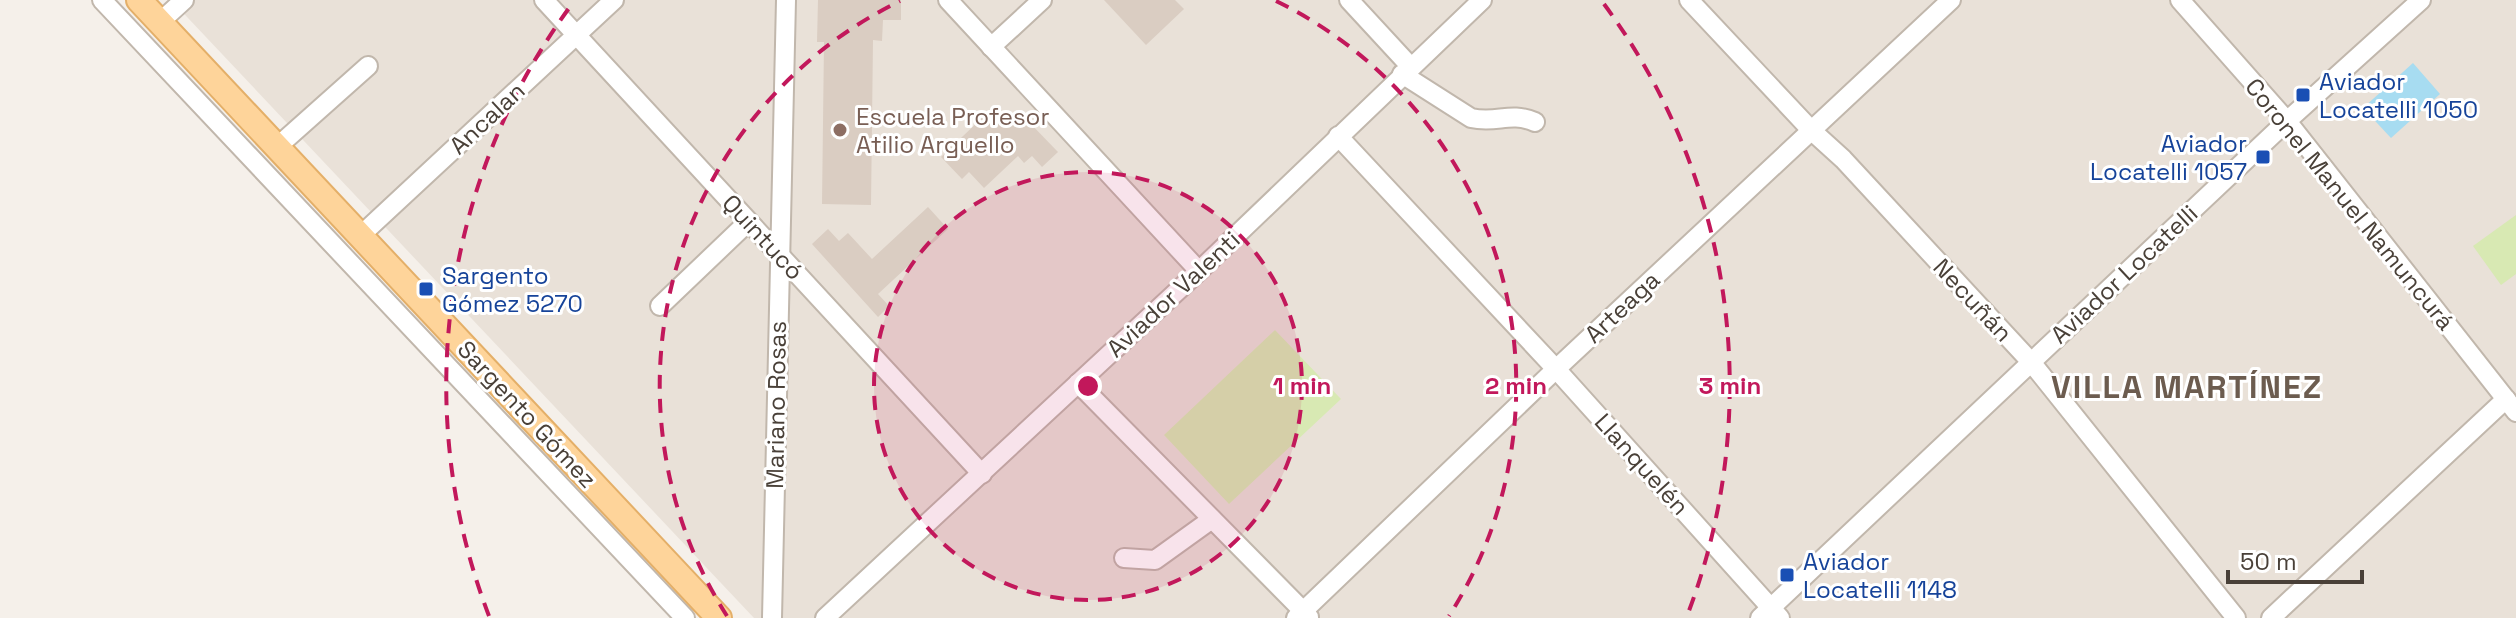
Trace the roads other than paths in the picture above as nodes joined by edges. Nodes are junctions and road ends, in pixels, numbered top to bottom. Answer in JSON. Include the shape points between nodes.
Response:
{"nodes":[{"id":1,"x":102,"y":0,"type":"edge"},
{"id":2,"x":139,"y":0,"type":"edge"},
{"id":3,"x":184,"y":0,"type":"edge"},
{"id":4,"x":544,"y":0,"type":"edge"},
{"id":5,"x":614,"y":0,"type":"edge"},
{"id":6,"x":786,"y":0,"type":"edge"},
{"id":7,"x":948,"y":0,"type":"edge"},
{"id":8,"x":1042,"y":0,"type":"edge"},
{"id":9,"x":1349,"y":0,"type":"edge"},
{"id":10,"x":1482,"y":0,"type":"edge"},
{"id":11,"x":1689,"y":0,"type":"edge"},
{"id":12,"x":1951,"y":0,"type":"edge"},
{"id":13,"x":2180,"y":0,"type":"edge"},
{"id":14,"x":2421,"y":0,"type":"edge"},
{"id":15,"x":160,"y":22,"type":"junction"},
{"id":16,"x":576,"y":36,"type":"junction"},
{"id":17,"x":991,"y":47,"type":"junction"},
{"id":18,"x":368,"y":66,"type":"dead end"},
{"id":19,"x":1406,"y":70,"type":"junction"},
{"id":20,"x":2287,"y":121,"type":"junction"},
{"id":21,"x":1535,"y":122,"type":"dead end"},
{"id":22,"x":1811,"y":130,"type":"junction"},
{"id":23,"x":1338,"y":136,"type":"junction"},
{"id":24,"x":277,"y":147,"type":"junction"},
{"id":25,"x":748,"y":222,"type":"junction"},
{"id":26,"x":360,"y":236,"type":"junction"},
{"id":27,"x":779,"y":255,"type":"junction"},
{"id":28,"x":1199,"y":271,"type":"junction"},
{"id":29,"x":660,"y":306,"type":"dead end"},
{"id":30,"x":2031,"y":362,"type":"junction"},
{"id":31,"x":1556,"y":369,"type":"junction"},
{"id":32,"x":1078,"y":383,"type":"junction"},
{"id":33,"x":2511,"y":406,"type":"edge"},
{"id":34,"x":982,"y":474,"type":"junction"},
{"id":35,"x":1212,"y":519,"type":"junction"},
{"id":36,"x":1124,"y":558,"type":"dead end"},
{"id":37,"x":1771,"y":614,"type":"edge"},
{"id":38,"x":1303,"y":616,"type":"edge"},
{"id":39,"x":685,"y":618,"type":"edge"},
{"id":40,"x":719,"y":618,"type":"edge"},
{"id":41,"x":772,"y":618,"type":"edge"},
{"id":42,"x":825,"y":618,"type":"edge"},
{"id":43,"x":2236,"y":618,"type":"edge"},
{"id":44,"x":2271,"y":618,"type":"edge"}],
"edges":[{"from":1,"to":39,"type":"street"},
{"from":2,"to":15,"type":"main road","name":"Sargento Gómez"},
{"from":3,"to":15,"type":"street"},
{"from":4,"to":16,"type":"street","name":"Quintucó"},
{"from":5,"to":16,"type":"street","name":"Ancalan"},
{"from":6,"to":27,"type":"street","name":"Mariano Rosas"},
{"from":7,"to":17,"type":"street"},
{"from":8,"to":17,"type":"street"},
{"from":9,"to":19,"type":"street"},
{"from":10,"to":19,"type":"street","name":"Aviador Valenti"},
{"from":11,"to":22,"type":"street","name":"Necuñán"},
{"from":12,"to":22,"type":"street","name":"Arteaga"},
{"from":13,"to":20,"type":"street","name":"Coronel Manuel Namuncurá"},
{"from":14,"to":20,"type":"street","name":"Aviador Locatelli"},
{"from":15,"to":24,"type":"main road","name":"Sargento Gómez"},
{"from":16,"to":25,"type":"street","name":"Quintucó"},
{"from":16,"to":26,"type":"street","name":"Ancalan"},
{"from":17,"to":28,"type":"street"},
{"from":18,"to":24,"type":"street"},
{"from":19,"to":21,"type":"street","via":[[1471,118],[1485,121],[1510,115]]},
{"from":19,"to":23,"type":"street","name":"Aviador Valenti"},
{"from":20,"to":30,"type":"street","name":"Aviador Locatelli"},
{"from":20,"to":33,"type":"street","name":"Coronel Manuel Namuncurá"},
{"from":22,"to":30,"type":"street","name":"Necuñán"},
{"from":22,"to":31,"type":"street","name":"Arteaga"},
{"from":23,"to":28,"type":"street","name":"Aviador Valenti"},
{"from":23,"to":31,"type":"street","name":"Llanquelén"},
{"from":24,"to":26,"type":"main road","name":"Sargento Gómez"},
{"from":25,"to":27,"type":"street","name":"Quintucó"},
{"from":25,"to":29,"type":"street"},
{"from":26,"to":40,"type":"main road","name":"Sargento Gómez"},
{"from":27,"to":34,"type":"street","name":"Quintucó"},
{"from":27,"to":41,"type":"street","name":"Mariano Rosas"},
{"from":28,"to":32,"type":"street","name":"Aviador Valenti"},
{"from":30,"to":37,"type":"street","name":"Aviador Locatelli"},
{"from":30,"to":43,"type":"street","name":"Necuñán"},
{"from":31,"to":37,"type":"street","name":"Llanquelén"},
{"from":31,"to":38,"type":"street","name":"Arteaga"},
{"from":32,"to":34,"type":"street","name":"Aviador Valenti"},
{"from":32,"to":35,"type":"street"},
{"from":33,"to":44,"type":"street"},
{"from":34,"to":42,"type":"street","name":"Aviador Valenti"},
{"from":35,"to":36,"type":"street","via":[[1155,560]]},
{"from":35,"to":38,"type":"street"}]}
